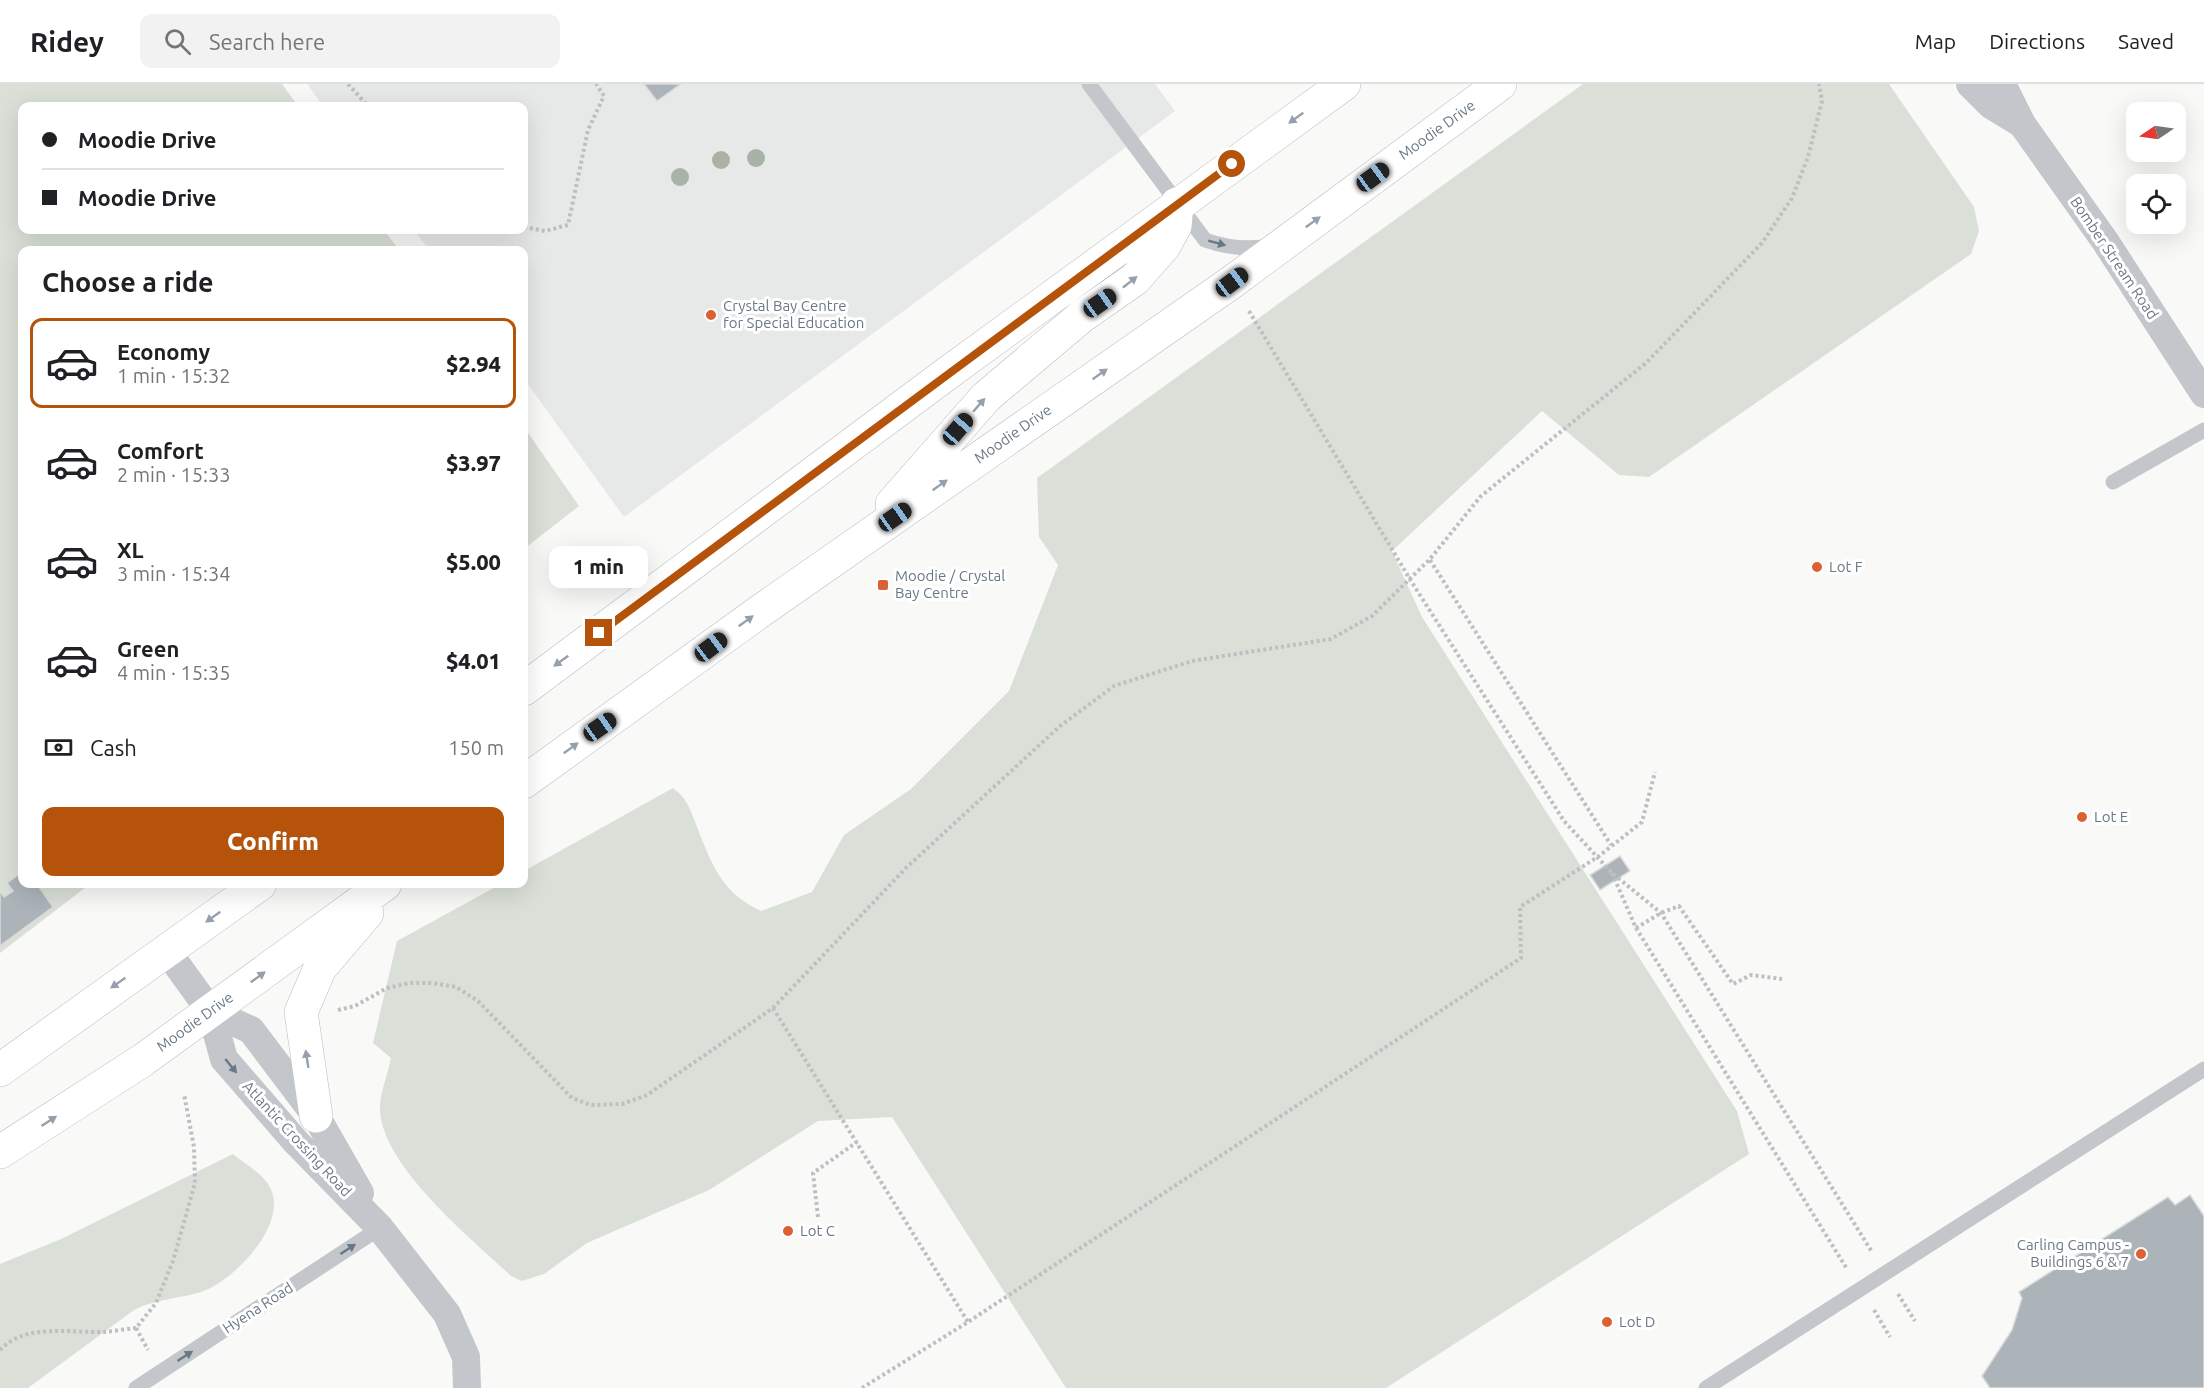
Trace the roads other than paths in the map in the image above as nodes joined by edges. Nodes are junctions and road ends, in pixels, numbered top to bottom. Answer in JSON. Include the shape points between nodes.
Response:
{"nodes":[{"id":1,"x":1089,"y":84,"type":"edge"},
{"id":2,"x":1344,"y":84,"type":"edge"},
{"id":3,"x":1500,"y":84,"type":"edge"},
{"id":4,"x":1970,"y":84,"type":"edge"},
{"id":5,"x":2002,"y":84,"type":"edge"},
{"id":6,"x":2022,"y":124,"type":"junction"},
{"id":7,"x":1176,"y":204,"type":"junction"},
{"id":8,"x":1283,"y":244,"type":"junction"},
{"id":9,"x":2204,"y":394,"type":"edge"},
{"id":10,"x":2204,"y":430,"type":"edge"},
{"id":11,"x":2113,"y":482,"type":"dead end"},
{"id":12,"x":857,"y":543,"type":"junction"},
{"id":13,"x":528,"y":686,"type":"edge"},
{"id":14,"x":528,"y":779,"type":"edge"},
{"id":15,"x":254,"y":888,"type":"edge"},
{"id":16,"x":380,"y":888,"type":"edge"},
{"id":17,"x":389,"y":888,"type":"edge"},
{"id":18,"x":167,"y":951,"type":"junction"},
{"id":19,"x":211,"y":1012,"type":"junction"},
{"id":20,"x":2204,"y":1069,"type":"edge"},
{"id":21,"x":0,"y":1070,"type":"edge"},
{"id":22,"x":316,"y":1116,"type":"junction"},
{"id":23,"x":0,"y":1152,"type":"edge"},
{"id":24,"x":380,"y":1228,"type":"junction"},
{"id":25,"x":136,"y":1388,"type":"edge"},
{"id":26,"x":467,"y":1388,"type":"edge"},
{"id":27,"x":1706,"y":1388,"type":"edge"}],
"edges":[{"from":1,"to":7,"type":"lane"},
{"from":2,"to":7,"type":"main road","one_way":true},
{"from":8,"to":3,"type":"main road","name":"Moodie Drive","one_way":true},
{"from":4,"to":6,"type":"street","name":"Bomber Stream Road","via":[[1991,105]]},
{"from":5,"to":6,"type":"street","name":"Bomber Stream Road"},
{"from":6,"to":9,"type":"street","name":"Bomber Stream Road","via":[[2105,241]]},
{"from":7,"to":8,"type":"lane","one_way":true,"via":[[1205,240],[1253,249]]},
{"from":12,"to":7,"type":"main road","one_way":true,"via":[[986,397],[1082,316],[1135,279],[1164,246],[1175,226]]},
{"from":7,"to":13,"type":"main road","one_way":true},
{"from":12,"to":8,"type":"main road","name":"Moodie Drive","one_way":true},
{"from":10,"to":11,"type":"lane"},
{"from":14,"to":12,"type":"main road","name":"Moodie Drive","one_way":true},
{"from":15,"to":18,"type":"main road","one_way":true},
{"from":19,"to":16,"type":"main road","name":"Moodie Drive","one_way":true},
{"from":22,"to":17,"type":"main road","one_way":true,"via":[[301,1012],[320,968]]},
{"from":18,"to":19,"type":"street"},
{"from":18,"to":21,"type":"main road","one_way":true},
{"from":19,"to":22,"type":"street","name":"Atlantic Crossing Road","via":[[250,1030]]},
{"from":23,"to":19,"type":"main road","name":"Moodie Drive","one_way":true},
{"from":19,"to":24,"type":"street","name":"Atlantic Crossing Road","one_way":true,"via":[[225,1059],[296,1142]]},
{"from":20,"to":27,"type":"lane"},
{"from":22,"to":24,"type":"street","name":"Atlantic Crossing Road"},
{"from":25,"to":24,"type":"lane","name":"Hyena Road","one_way":true},
{"from":24,"to":26,"type":"street","name":"Atlantic Crossing Road","via":[[447,1314],[465,1357]]}]}
